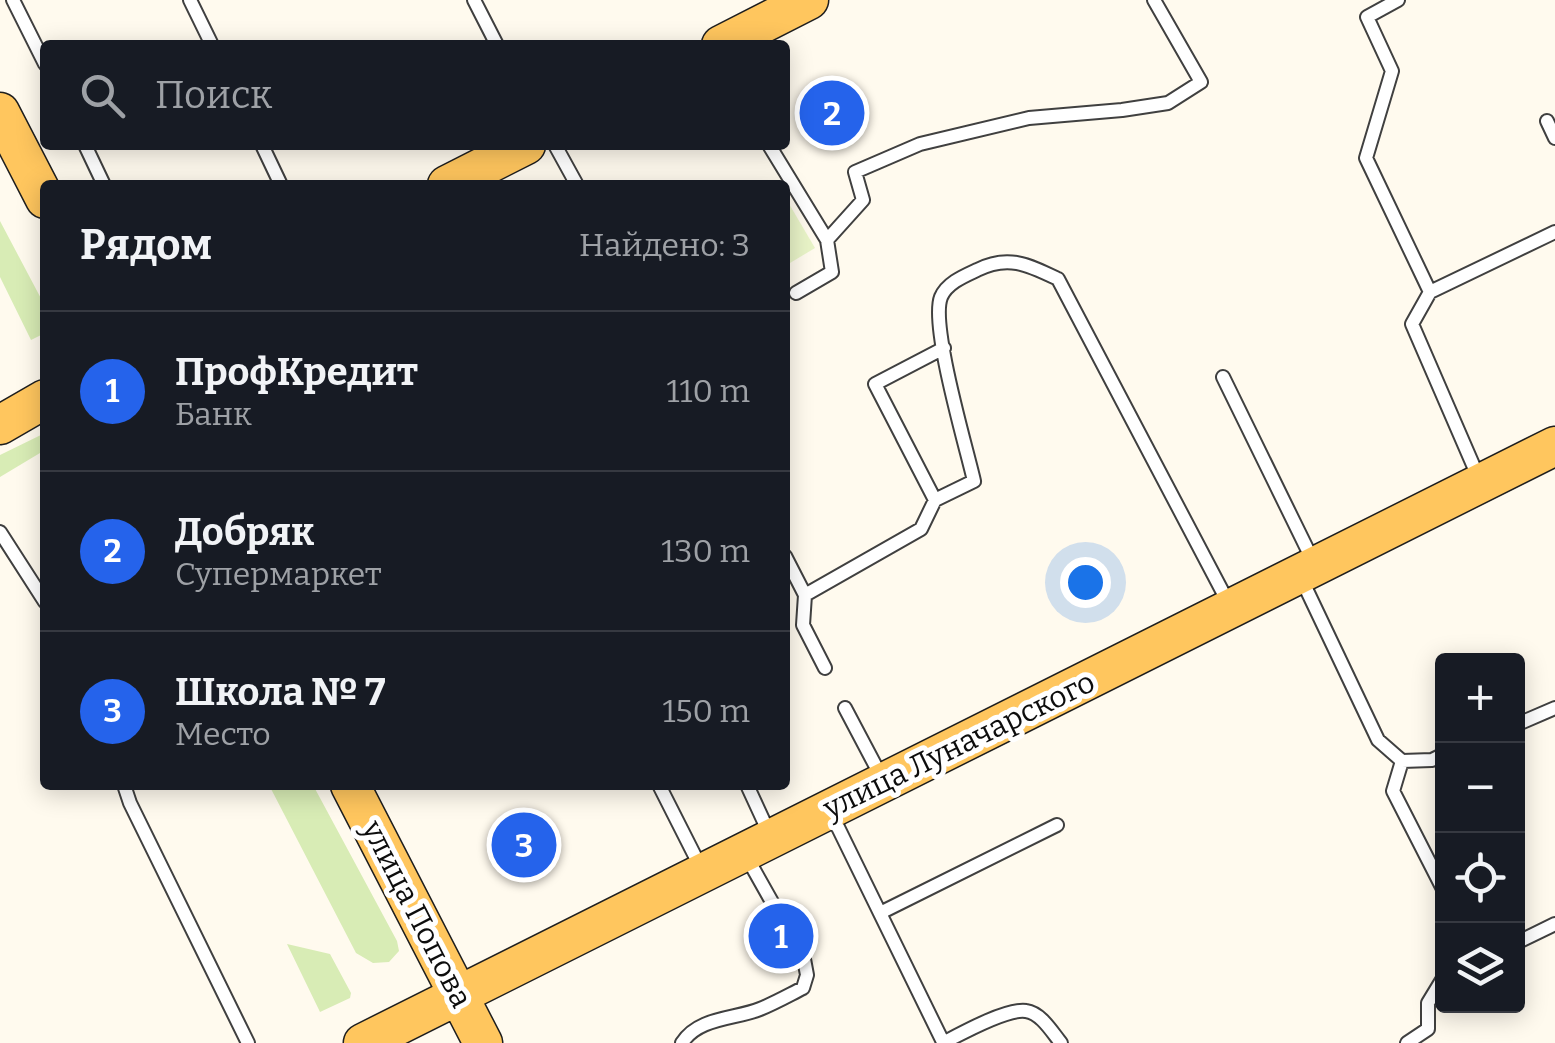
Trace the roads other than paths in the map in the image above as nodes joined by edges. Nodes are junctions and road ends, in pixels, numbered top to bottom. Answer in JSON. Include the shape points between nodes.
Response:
{"nodes":[{"id":1,"x":13,"y":0,"type":"edge"},
{"id":2,"x":190,"y":0,"type":"edge"},
{"id":3,"x":474,"y":0,"type":"edge"},
{"id":4,"x":809,"y":0,"type":"edge"},
{"id":5,"x":1154,"y":0,"type":"edge"},
{"id":6,"x":1398,"y":0,"type":"edge"},
{"id":7,"x":210,"y":40,"type":"edge"},
{"id":8,"x":494,"y":40,"type":"edge"},
{"id":9,"x":732,"y":40,"type":"edge"},
{"id":10,"x":40,"y":54,"type":"edge"},
{"id":11,"x":0,"y":112,"type":"edge"},
{"id":12,"x":1546,"y":121,"type":"dead end"},
{"id":13,"x":1555,"y":138,"type":"edge"},
{"id":14,"x":86,"y":150,"type":"edge"},
{"id":15,"x":264,"y":150,"type":"edge"},
{"id":16,"x":516,"y":150,"type":"edge"},
{"id":17,"x":558,"y":150,"type":"edge"},
{"id":18,"x":772,"y":150,"type":"edge"},
{"id":19,"x":102,"y":180,"type":"edge"},
{"id":20,"x":280,"y":180,"type":"edge"},
{"id":21,"x":457,"y":180,"type":"edge"},
{"id":22,"x":574,"y":180,"type":"edge"},
{"id":23,"x":40,"y":189,"type":"edge"},
{"id":24,"x":1555,"y":232,"type":"edge"},
{"id":25,"x":827,"y":240,"type":"junction"},
{"id":26,"x":1430,"y":292,"type":"junction"},
{"id":27,"x":796,"y":293,"type":"dead end"},
{"id":28,"x":944,"y":348,"type":"junction"},
{"id":29,"x":1224,"y":377,"type":"dead end"},
{"id":30,"x":40,"y":401,"type":"edge"},
{"id":31,"x":0,"y":424,"type":"edge"},
{"id":32,"x":1555,"y":446,"type":"edge"},
{"id":33,"x":1480,"y":482,"type":"junction"},
{"id":34,"x":935,"y":500,"type":"junction"},
{"id":35,"x":0,"y":532,"type":"edge"},
{"id":36,"x":790,"y":566,"type":"edge"},
{"id":37,"x":1308,"y":571,"type":"junction"},
{"id":38,"x":40,"y":594,"type":"edge"},
{"id":39,"x":805,"y":595,"type":"junction"},
{"id":40,"x":1232,"y":609,"type":"junction"},
{"id":41,"x":825,"y":668,"type":"dead end"},
{"id":42,"x":846,"y":708,"type":"dead end"},
{"id":43,"x":1555,"y":708,"type":"edge"},
{"id":44,"x":1525,"y":721,"type":"edge"},
{"id":45,"x":1435,"y":758,"type":"edge"},
{"id":46,"x":1402,"y":761,"type":"junction"},
{"id":47,"x":884,"y":782,"type":"junction"},
{"id":48,"x":126,"y":790,"type":"edge"},
{"id":49,"x":353,"y":790,"type":"edge"},
{"id":50,"x":662,"y":790,"type":"edge"},
{"id":51,"x":748,"y":790,"type":"edge"},
{"id":52,"x":829,"y":809,"type":"junction"},
{"id":53,"x":1057,"y":826,"type":"dead end"},
{"id":54,"x":758,"y":845,"type":"junction"},
{"id":55,"x":703,"y":872,"type":"junction"},
{"id":56,"x":1435,"y":873,"type":"edge"},
{"id":57,"x":880,"y":914,"type":"junction"},
{"id":58,"x":1555,"y":924,"type":"edge"},
{"id":59,"x":1525,"y":939,"type":"edge"},
{"id":60,"x":1435,"y":992,"type":"edge"},
{"id":61,"x":459,"y":994,"type":"junction"},
{"id":62,"x":1428,"y":1029,"type":"junction"},
{"id":63,"x":248,"y":1043,"type":"edge"},
{"id":64,"x":363,"y":1043,"type":"edge"},
{"id":65,"x":483,"y":1043,"type":"edge"},
{"id":66,"x":682,"y":1043,"type":"edge"},
{"id":67,"x":943,"y":1043,"type":"edge"},
{"id":68,"x":1061,"y":1043,"type":"edge"},
{"id":69,"x":1407,"y":1043,"type":"edge"},
{"id":70,"x":1434,"y":1043,"type":"edge"}],
"edges":[{"from":1,"to":10,"type":"lane"},
{"from":2,"to":7,"type":"lane"},
{"from":3,"to":8,"type":"lane"},
{"from":4,"to":9,"type":"main road"},
{"from":5,"to":25,"type":"lane","via":[[1201,82],[1168,103],[1029,118],[920,144],[856,172],[863,200]]},
{"from":6,"to":26,"type":"lane","via":[[1367,17],[1392,71],[1366,158]]},
{"from":11,"to":23,"type":"main road"},
{"from":12,"to":13,"type":"lane"},
{"from":14,"to":19,"type":"lane"},
{"from":15,"to":20,"type":"lane"},
{"from":16,"to":21,"type":"main road"},
{"from":17,"to":22,"type":"lane"},
{"from":18,"to":25,"type":"lane"},
{"from":24,"to":26,"type":"lane"},
{"from":25,"to":27,"type":"lane","via":[[832,272]]},
{"from":26,"to":33,"type":"lane","via":[[1412,324]]},
{"from":28,"to":34,"type":"lane","via":[[974,481]]},
{"from":28,"to":34,"type":"lane","via":[[875,384]]},
{"from":28,"to":40,"type":"lane","via":[[939,311],[942,294],[956,280],[988,264],[1023,262],[1058,279]]},
{"from":29,"to":37,"type":"lane"},
{"from":30,"to":31,"type":"main road"},
{"from":32,"to":33,"type":"main road","name":"улица Луначарского"},
{"from":33,"to":37,"type":"main road","name":"улица Луначарского"},
{"from":34,"to":39,"type":"lane","via":[[921,530]]},
{"from":35,"to":38,"type":"lane"},
{"from":36,"to":39,"type":"lane"},
{"from":37,"to":40,"type":"main road","name":"улица Луначарского"},
{"from":37,"to":46,"type":"lane","via":[[1378,740]]},
{"from":39,"to":41,"type":"lane","via":[[803,626]]},
{"from":40,"to":47,"type":"main road","name":"улица Луначарского"},
{"from":42,"to":47,"type":"lane"},
{"from":43,"to":44,"type":"lane"},
{"from":45,"to":46,"type":"lane"},
{"from":46,"to":56,"type":"lane","via":[[1393,792]]},
{"from":47,"to":52,"type":"main road","name":"улица Луначарского"},
{"from":48,"to":63,"type":"lane"},
{"from":49,"to":61,"type":"main road","name":"улица Попова"},
{"from":50,"to":55,"type":"lane"},
{"from":51,"to":54,"type":"lane"},
{"from":52,"to":54,"type":"main road","name":"улица Луначарского"},
{"from":52,"to":57,"type":"lane"},
{"from":53,"to":57,"type":"lane"},
{"from":54,"to":55,"type":"main road","name":"улица Луначарского"},
{"from":54,"to":66,"type":"lane","via":[[804,959],[804,988],[756,1011],[728,1015]]},
{"from":55,"to":61,"type":"main road","name":"улица Луначарского"},
{"from":57,"to":67,"type":"lane"},
{"from":58,"to":59,"type":"lane"},
{"from":60,"to":62,"type":"lane"},
{"from":61,"to":64,"type":"main road","name":"улица Луначарского"},
{"from":61,"to":65,"type":"main road","name":"улица Попова"},
{"from":62,"to":69,"type":"lane"},
{"from":62,"to":70,"type":"lane"},
{"from":67,"to":68,"type":"lane","via":[[1024,1010],[1039,1016]]}]}
